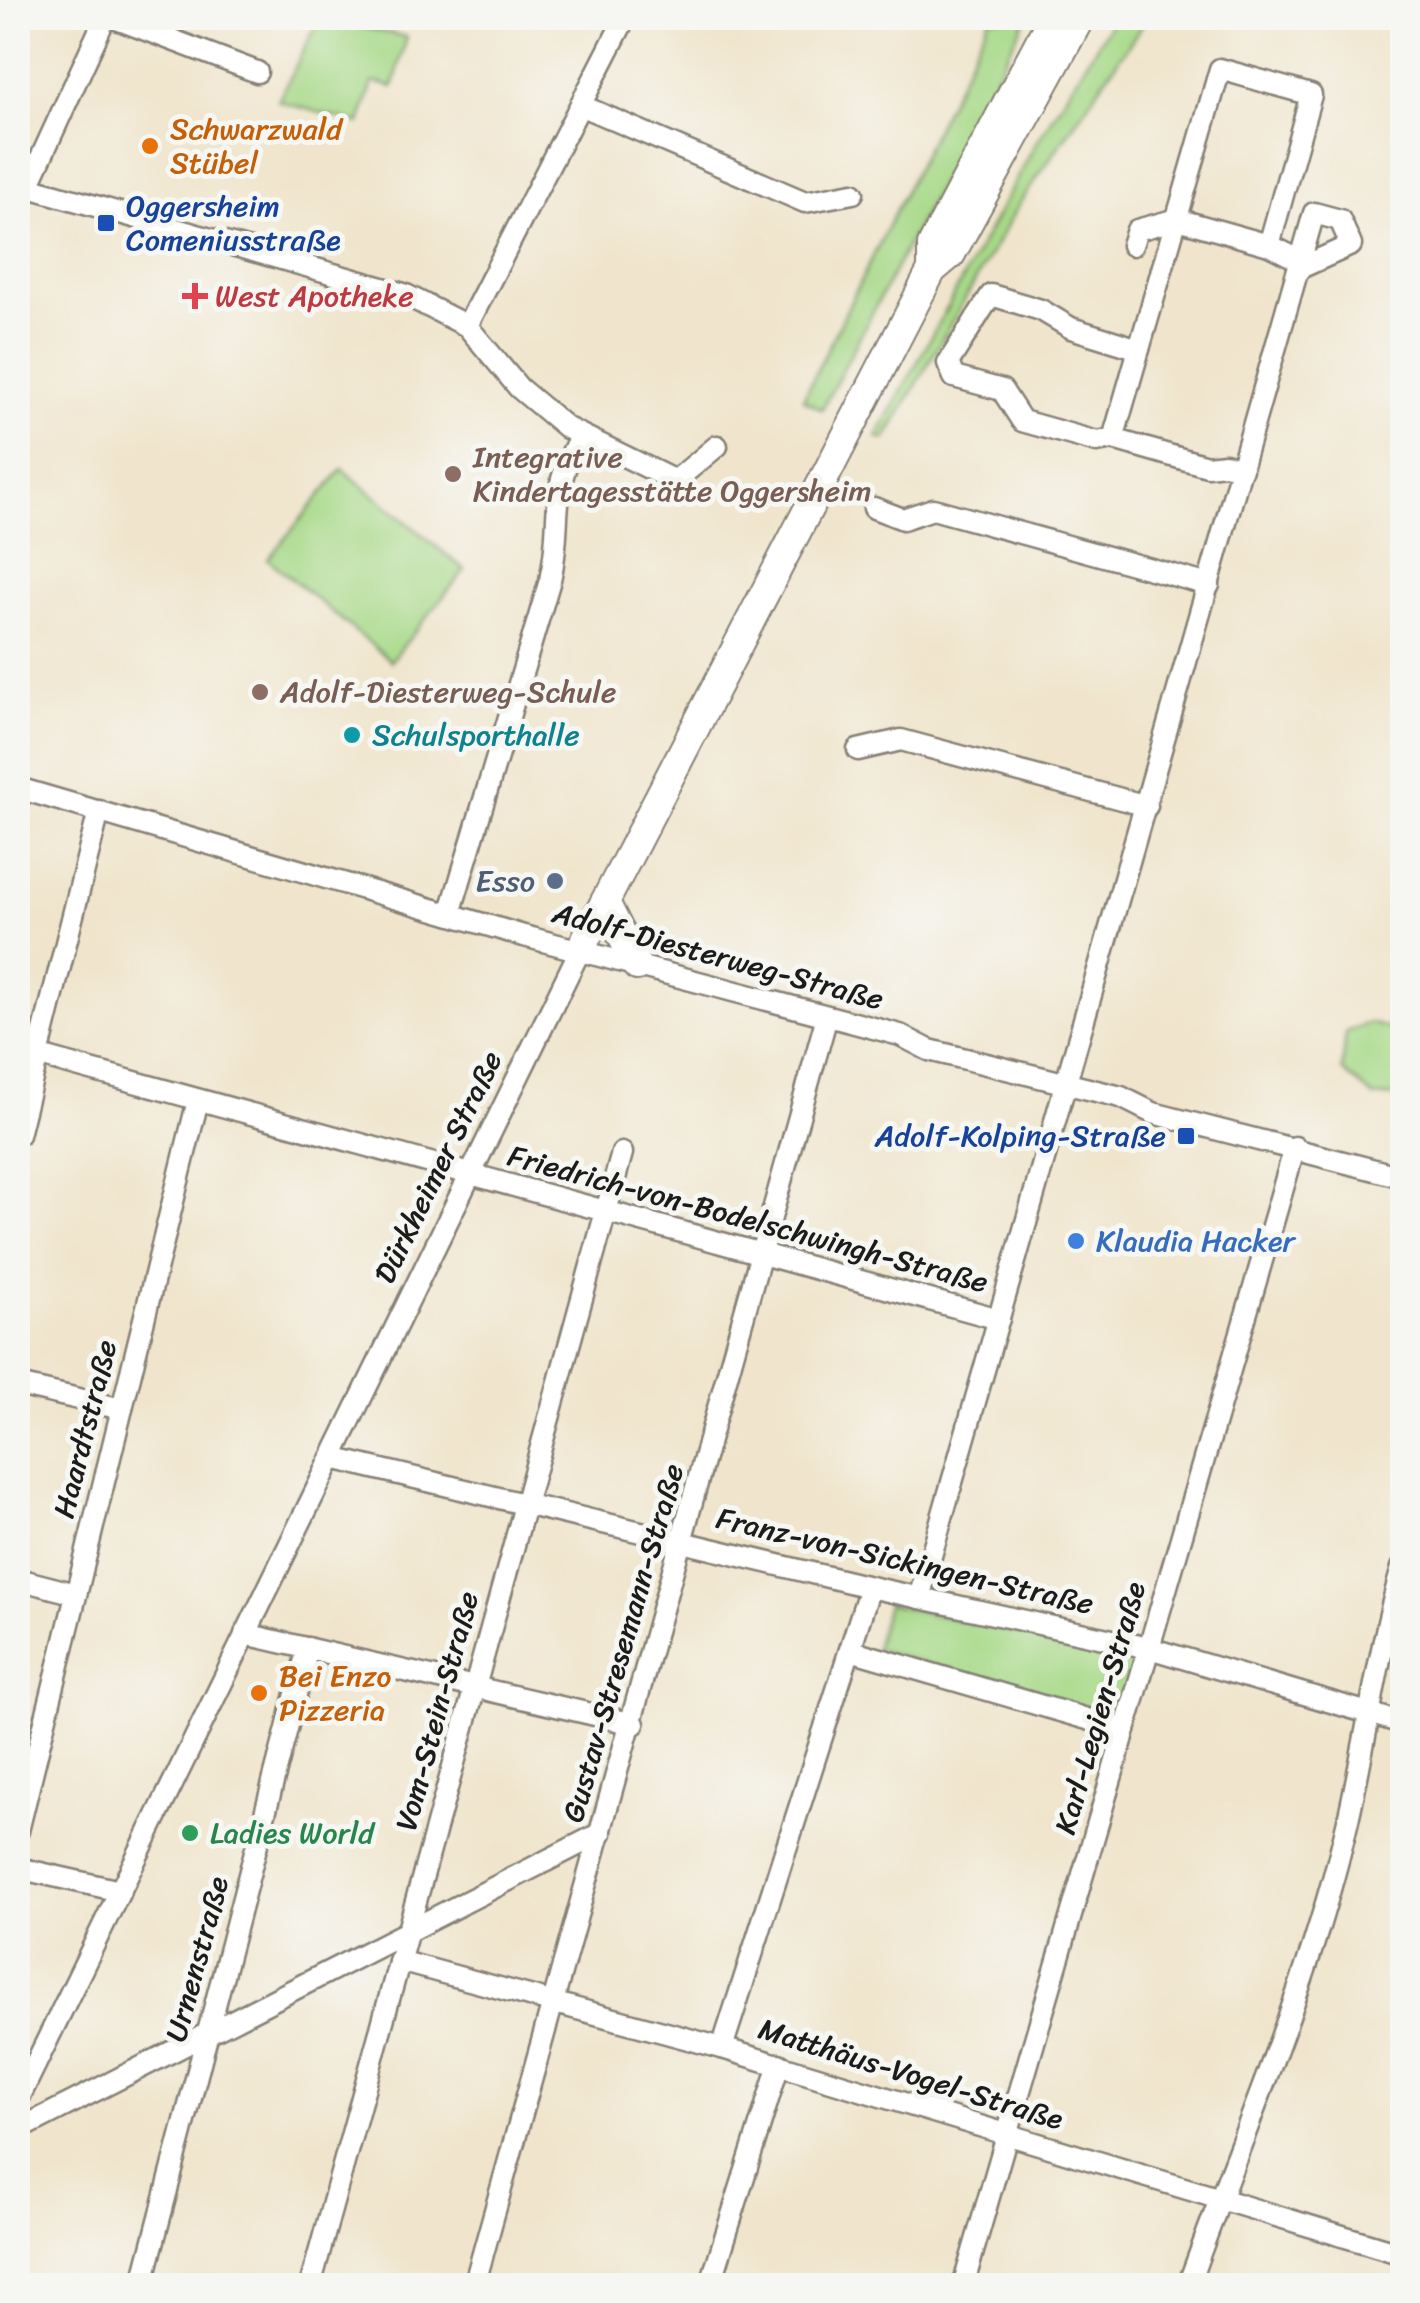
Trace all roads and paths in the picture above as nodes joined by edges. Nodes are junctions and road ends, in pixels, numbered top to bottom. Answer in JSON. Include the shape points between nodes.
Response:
{"nodes":[{"id":1,"x":104,"y":18,"type":"edge"},
{"id":2,"x":114,"y":18,"type":"edge"},
{"id":3,"x":625,"y":18,"type":"edge"},
{"id":4,"x":1052,"y":18,"type":"edge"},
{"id":5,"x":1080,"y":18,"type":"edge"},
{"id":6,"x":257,"y":72,"type":"dead end"},
{"id":7,"x":582,"y":106,"type":"junction"},
{"id":8,"x":23,"y":185,"type":"edge"},
{"id":9,"x":853,"y":193,"type":"dead end"},
{"id":10,"x":1177,"y":219,"type":"junction"},
{"id":11,"x":1132,"y":244,"type":"dead end"},
{"id":12,"x":1283,"y":257,"type":"junction"},
{"id":13,"x":932,"y":270,"type":"junction"},
{"id":14,"x":467,"y":326,"type":"junction"},
{"id":15,"x":1140,"y":348,"type":"junction"},
{"id":16,"x":581,"y":436,"type":"junction"},
{"id":17,"x":1113,"y":439,"type":"junction"},
{"id":18,"x":717,"y":446,"type":"dead end"},
{"id":19,"x":1226,"y":463,"type":"junction"},
{"id":20,"x":874,"y":508,"type":"dead end"},
{"id":21,"x":1209,"y":585,"type":"junction"},
{"id":22,"x":858,"y":750,"type":"dead end"},
{"id":23,"x":18,"y":788,"type":"edge"},
{"id":24,"x":1147,"y":806,"type":"junction"},
{"id":25,"x":98,"y":811,"type":"junction"},
{"id":26,"x":604,"y":902,"type":"junction"},
{"id":27,"x":450,"y":914,"type":"junction"},
{"id":28,"x":580,"y":950,"type":"junction"},
{"id":29,"x":638,"y":966,"type":"junction"},
{"id":30,"x":828,"y":1016,"type":"junction"},
{"id":31,"x":27,"y":1053,"type":"edge"},
{"id":32,"x":1069,"y":1082,"type":"junction"},
{"id":33,"x":198,"y":1100,"type":"junction"},
{"id":34,"x":18,"y":1135,"type":"edge"},
{"id":35,"x":1294,"y":1147,"type":"junction"},
{"id":36,"x":622,"y":1153,"type":"dead end"},
{"id":37,"x":471,"y":1174,"type":"junction"},
{"id":38,"x":1402,"y":1177,"type":"edge"},
{"id":39,"x":606,"y":1211,"type":"junction"},
{"id":40,"x":762,"y":1254,"type":"junction"},
{"id":41,"x":1000,"y":1319,"type":"junction"},
{"id":42,"x":18,"y":1384,"type":"edge"},
{"id":43,"x":122,"y":1409,"type":"junction"},
{"id":44,"x":332,"y":1458,"type":"junction"},
{"id":45,"x":525,"y":1506,"type":"junction"},
{"id":46,"x":685,"y":1540,"type":"junction"},
{"id":47,"x":1402,"y":1568,"type":"edge"},
{"id":48,"x":18,"y":1579,"type":"edge"},
{"id":49,"x":870,"y":1587,"type":"junction"},
{"id":50,"x":76,"y":1594,"type":"junction"},
{"id":51,"x":919,"y":1598,"type":"junction"},
{"id":52,"x":246,"y":1634,"type":"junction"},
{"id":53,"x":308,"y":1648,"type":"junction"},
{"id":54,"x":1149,"y":1648,"type":"junction"},
{"id":55,"x":850,"y":1650,"type":"junction"},
{"id":56,"x":475,"y":1685,"type":"junction"},
{"id":57,"x":1367,"y":1712,"type":"junction"},
{"id":58,"x":1402,"y":1723,"type":"edge"},
{"id":59,"x":634,"y":1724,"type":"junction"},
{"id":60,"x":1125,"y":1730,"type":"junction"},
{"id":61,"x":18,"y":1831,"type":"edge"},
{"id":62,"x":600,"y":1833,"type":"junction"},
{"id":63,"x":18,"y":1868,"type":"edge"},
{"id":64,"x":120,"y":1891,"type":"junction"},
{"id":65,"x":408,"y":1931,"type":"junction"},
{"id":66,"x":399,"y":1961,"type":"junction"},
{"id":67,"x":552,"y":2002,"type":"junction"},
{"id":68,"x":209,"y":2033,"type":"junction"},
{"id":69,"x":722,"y":2048,"type":"junction"},
{"id":70,"x":779,"y":2064,"type":"junction"},
{"id":71,"x":18,"y":2100,"type":"edge"},
{"id":72,"x":18,"y":2130,"type":"edge"},
{"id":73,"x":1007,"y":2134,"type":"junction"},
{"id":74,"x":1219,"y":2198,"type":"junction"},
{"id":75,"x":1402,"y":2254,"type":"edge"},
{"id":76,"x":142,"y":2286,"type":"edge"},
{"id":77,"x":310,"y":2286,"type":"edge"},
{"id":78,"x":474,"y":2286,"type":"edge"},
{"id":79,"x":710,"y":2286,"type":"edge"},
{"id":80,"x":963,"y":2286,"type":"edge"},
{"id":81,"x":1188,"y":2286,"type":"edge"}],
"edges":[{"from":1,"to":8,"type":"street"},
{"from":2,"to":6,"type":"street"},
{"from":3,"to":7,"type":"street"},
{"from":4,"to":13,"type":"street","name":"Dürkheimer Straße","via":[[932,245]]},
{"from":5,"to":13,"type":"street","name":"Dürkheimer Straße","via":[[951,254]]},
{"from":7,"to":9,"type":"street","via":[[805,202]]},
{"from":7,"to":14,"type":"street"},
{"from":8,"to":14,"type":"street","via":[[404,294]]},
{"from":10,"to":11,"type":"street","via":[[1137,230]]},
{"from":10,"to":12,"type":"street"},
{"from":10,"to":12,"type":"street","via":[[1220,69],[1311,96]]},
{"from":10,"to":15,"type":"street"},
{"from":12,"to":19,"type":"street"},
{"from":13,"to":26,"type":"street","name":"Dürkheimer Straße"},
{"from":14,"to":16,"type":"street","via":[[529,397]]},
{"from":15,"to":17,"type":"street"},
{"from":15,"to":17,"type":"street","via":[[991,295],[948,363],[954,376],[1002,390],[1022,421],[1096,442]]},
{"from":16,"to":18,"type":"street","via":[[675,481]]},
{"from":16,"to":27,"type":"street","via":[[562,467],[550,580]]},
{"from":17,"to":19,"type":"street","via":[[1207,466]]},
{"from":19,"to":21,"type":"street"},
{"from":20,"to":21,"type":"street","via":[[904,518],[933,509]]},
{"from":21,"to":24,"type":"street"},
{"from":22,"to":24,"type":"street","via":[[901,740]]},
{"from":23,"to":25,"type":"street","name":"Adolf-Diesterweg-Straße"},
{"from":24,"to":32,"type":"street"},
{"from":25,"to":27,"type":"street","name":"Adolf-Diesterweg-Straße"},
{"from":25,"to":31,"type":"street"},
{"from":26,"to":28,"type":"street","name":"Dürkheimer Straße"},
{"from":26,"to":29,"type":"street"},
{"from":27,"to":28,"type":"street","name":"Adolf-Diesterweg-Straße"},
{"from":28,"to":29,"type":"street","name":"Adolf-Diesterweg-Straße"},
{"from":28,"to":37,"type":"street","name":"Dürkheimer Straße"},
{"from":29,"to":30,"type":"street","name":"Adolf-Diesterweg-Straße"},
{"from":30,"to":32,"type":"street","name":"Adolf-Diesterweg-Straße","via":[[982,1064]]},
{"from":30,"to":40,"type":"street","name":"Gustav-Stresemann-Straße"},
{"from":31,"to":33,"type":"street","name":"Friedrich-von-Bodelschwingh-Straße"},
{"from":31,"to":34,"type":"street"},
{"from":32,"to":35,"type":"street","name":"Adolf-Diesterweg-Straße","via":[[1153,1113]]},
{"from":32,"to":41,"type":"street"},
{"from":33,"to":37,"type":"street","name":"Friedrich-von-Bodelschwingh-Straße"},
{"from":33,"to":43,"type":"street","name":"Haardtstraße"},
{"from":35,"to":38,"type":"street","name":"Adolf-Diesterweg-Straße"},
{"from":35,"to":54,"type":"street","name":"Karl-Legien-Straße"},
{"from":36,"to":39,"type":"street","name":"Vom-Stein-Straße"},
{"from":37,"to":39,"type":"street","name":"Friedrich-von-Bodelschwingh-Straße"},
{"from":37,"to":44,"type":"street","name":"Dürkheimer Straße"},
{"from":39,"to":40,"type":"street","name":"Friedrich-von-Bodelschwingh-Straße"},
{"from":39,"to":45,"type":"street","name":"Vom-Stein-Straße"},
{"from":40,"to":41,"type":"street","name":"Friedrich-von-Bodelschwingh-Straße"},
{"from":40,"to":46,"type":"street","name":"Gustav-Stresemann-Straße"},
{"from":41,"to":51,"type":"street"},
{"from":42,"to":43,"type":"street"},
{"from":43,"to":50,"type":"street","name":"Haardtstraße"},
{"from":44,"to":45,"type":"street","name":"Franz-von-Sickingen-Straße"},
{"from":44,"to":52,"type":"street","name":"Dürkheimer Straße"},
{"from":45,"to":46,"type":"street","name":"Franz-von-Sickingen-Straße"},
{"from":45,"to":56,"type":"street","name":"Vom-Stein-Straße"},
{"from":46,"to":49,"type":"street","name":"Franz-von-Sickingen-Straße"},
{"from":46,"to":59,"type":"street","name":"Gustav-Stresemann-Straße"},
{"from":47,"to":57,"type":"street"},
{"from":48,"to":50,"type":"street"},
{"from":49,"to":51,"type":"street","name":"Franz-von-Sickingen-Straße"},
{"from":49,"to":55,"type":"street"},
{"from":50,"to":61,"type":"street","name":"Haardtstraße"},
{"from":51,"to":54,"type":"street","name":"Franz-von-Sickingen-Straße"},
{"from":52,"to":53,"type":"street"},
{"from":52,"to":64,"type":"street","name":"Dürkheimer Straße"},
{"from":53,"to":56,"type":"street"},
{"from":53,"to":68,"type":"street","name":"Urnenstraße"},
{"from":54,"to":57,"type":"street","name":"Franz-von-Sickingen-Straße"},
{"from":54,"to":60,"type":"street","name":"Karl-Legien-Straße"},
{"from":55,"to":60,"type":"street"},
{"from":55,"to":69,"type":"street"},
{"from":56,"to":59,"type":"street"},
{"from":56,"to":65,"type":"street","name":"Vom-Stein-Straße"},
{"from":57,"to":58,"type":"street","name":"Franz-von-Sickingen-Straße"},
{"from":57,"to":74,"type":"street","via":[[1348,1820],[1282,2044]]},
{"from":59,"to":62,"type":"street","name":"Gustav-Stresemann-Straße"},
{"from":60,"to":73,"type":"street","name":"Karl-Legien-Straße"},
{"from":62,"to":65,"type":"street"},
{"from":62,"to":67,"type":"street","name":"Gustav-Stresemann-Straße"},
{"from":63,"to":64,"type":"street"},
{"from":64,"to":71,"type":"street","name":"Dürkheimer Straße"},
{"from":65,"to":66,"type":"street","name":"Vom-Stein-Straße"},
{"from":65,"to":68,"type":"street"},
{"from":66,"to":67,"type":"street","name":"Matthäus-Vogel-Straße"},
{"from":66,"to":77,"type":"street","name":"Vom-Stein-Straße"},
{"from":67,"to":69,"type":"street","name":"Matthäus-Vogel-Straße"},
{"from":67,"to":78,"type":"street","name":"Gustav-Stresemann-Straße"},
{"from":68,"to":72,"type":"street"},
{"from":68,"to":76,"type":"street","name":"Urnenstraße"},
{"from":69,"to":70,"type":"street","name":"Matthäus-Vogel-Straße"},
{"from":70,"to":73,"type":"street","name":"Matthäus-Vogel-Straße"},
{"from":70,"to":79,"type":"street"},
{"from":73,"to":74,"type":"street","name":"Matthäus-Vogel-Straße"},
{"from":73,"to":80,"type":"street","name":"Karl-Legien-Straße"},
{"from":74,"to":75,"type":"street","name":"Matthäus-Vogel-Straße"},
{"from":74,"to":81,"type":"street"}]}
